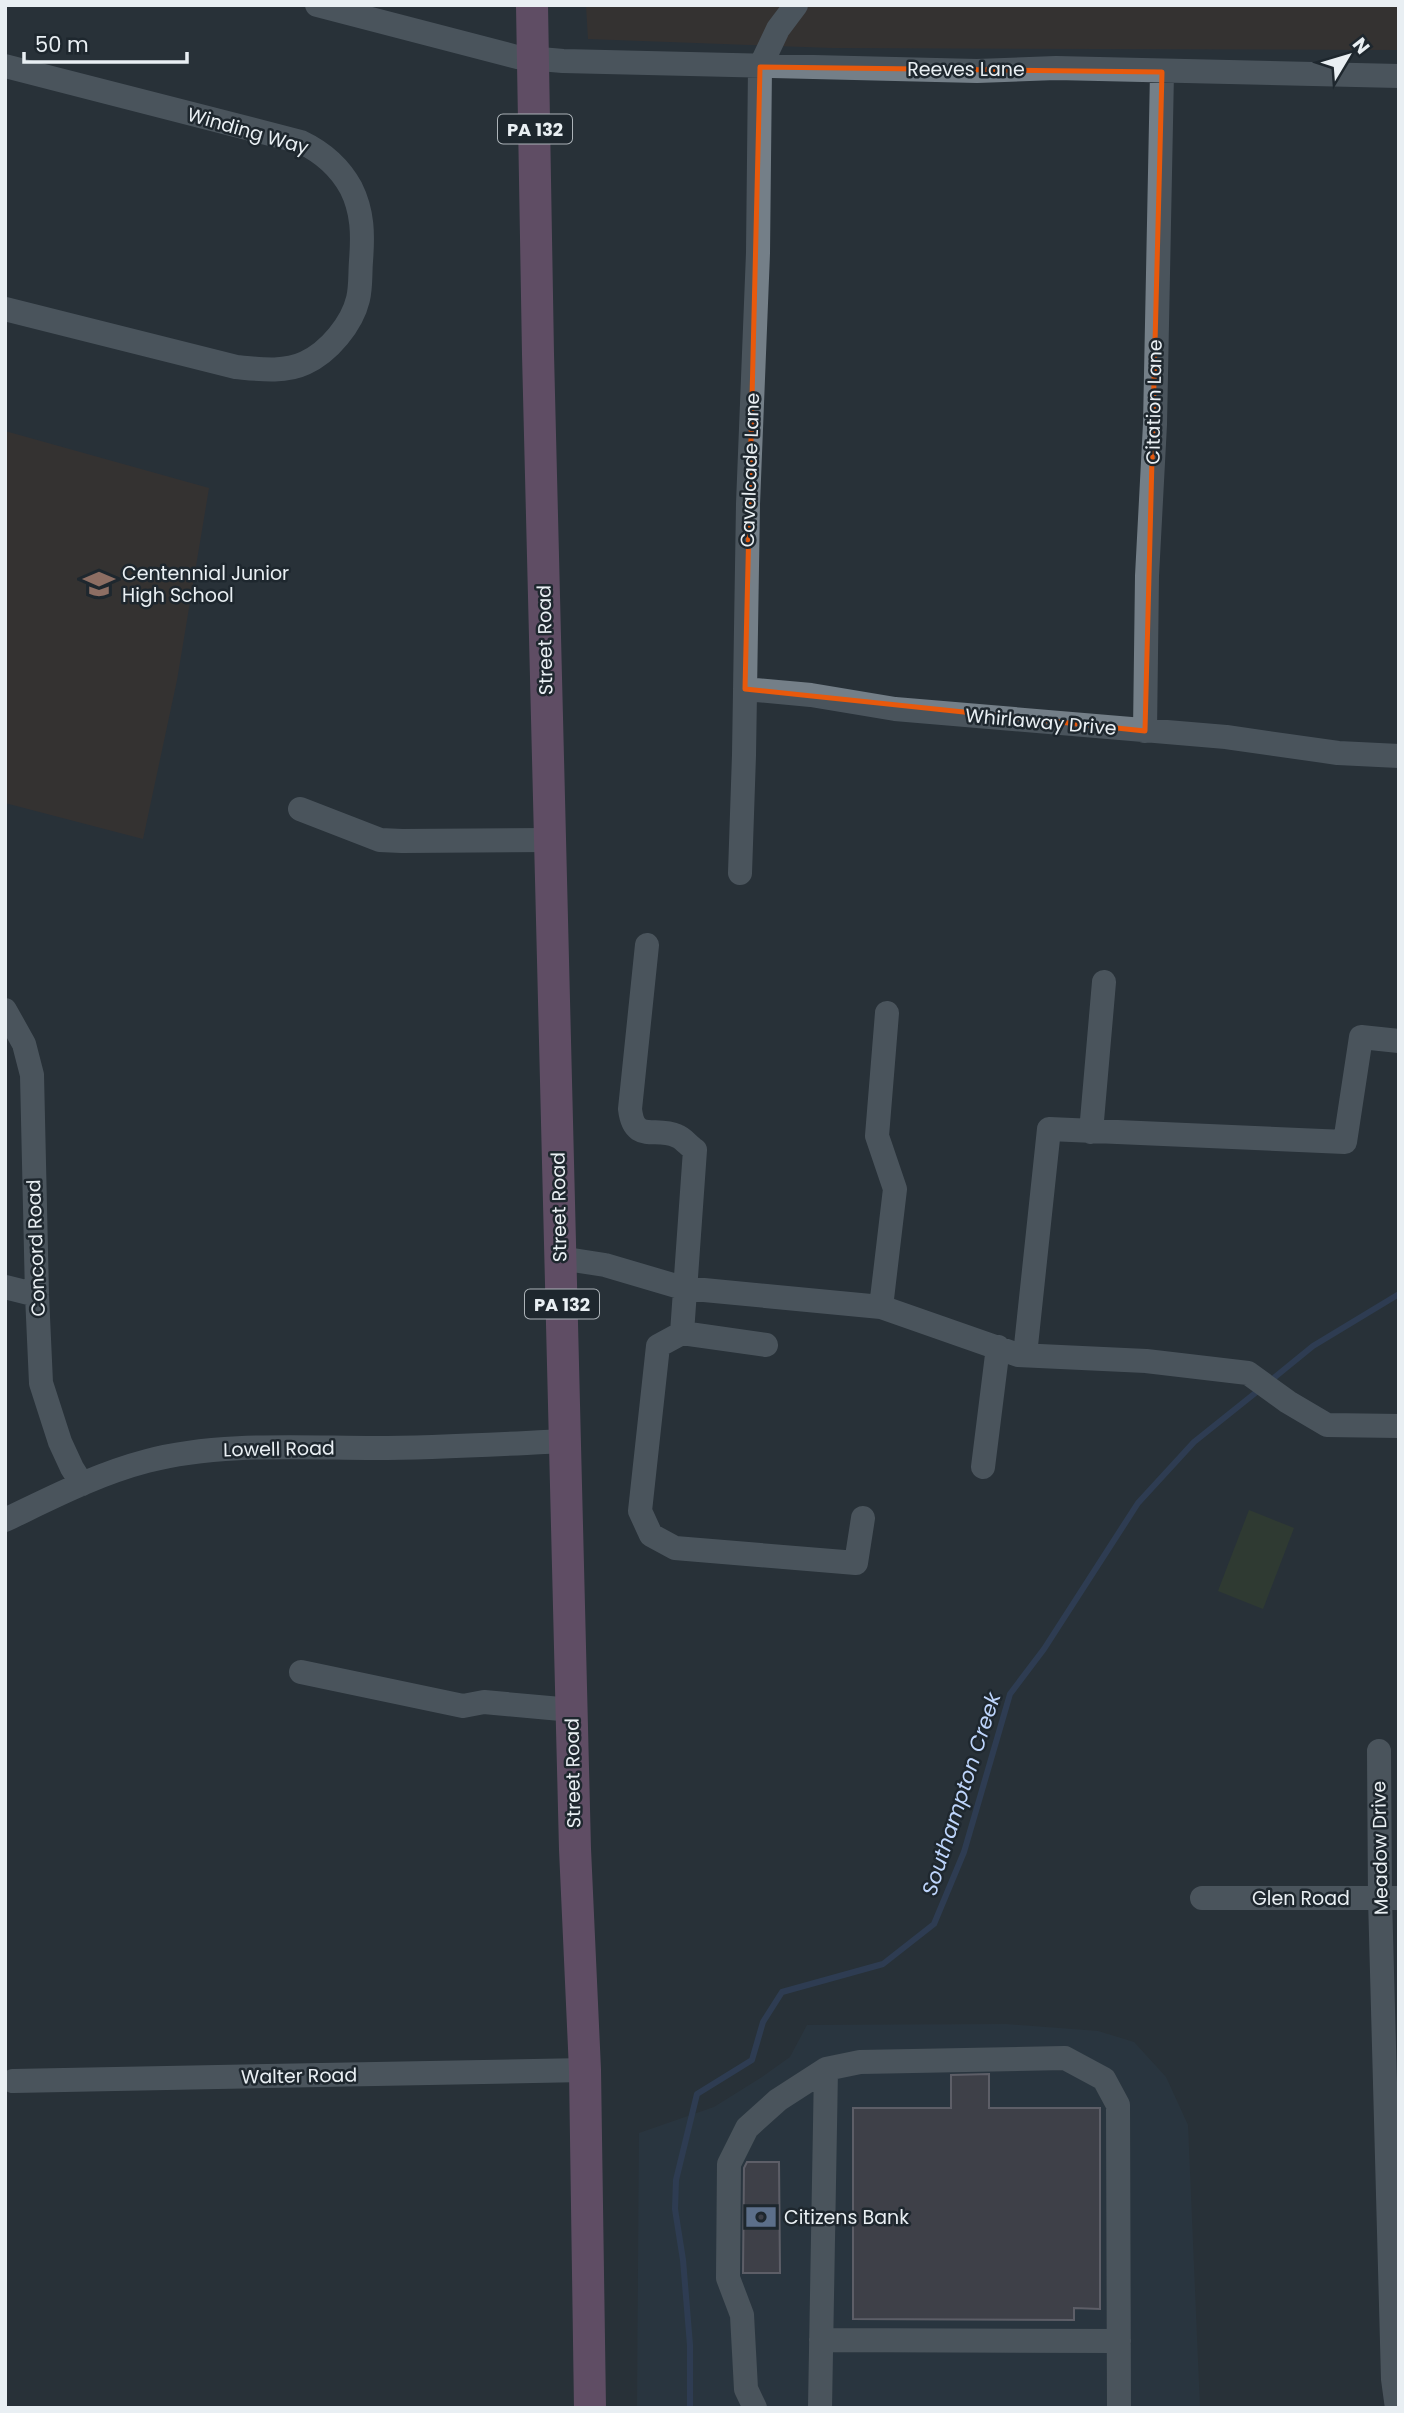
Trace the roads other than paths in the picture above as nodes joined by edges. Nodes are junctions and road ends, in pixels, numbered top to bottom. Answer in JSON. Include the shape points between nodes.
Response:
{"nodes":[{"id":1,"x":317,"y":5,"type":"edge"},
{"id":2,"x":532,"y":5,"type":"edge"},
{"id":3,"x":796,"y":5,"type":"edge"},
{"id":4,"x":533,"y":59,"type":"junction"},
{"id":5,"x":5,"y":66,"type":"edge"},
{"id":6,"x":761,"y":67,"type":"junction"},
{"id":7,"x":1162,"y":72,"type":"junction"},
{"id":8,"x":1399,"y":76,"type":"edge"},
{"id":9,"x":5,"y":309,"type":"edge"},
{"id":10,"x":745,"y":690,"type":"junction"},
{"id":11,"x":1145,"y":731,"type":"junction"},
{"id":12,"x":1399,"y":756,"type":"edge"},
{"id":13,"x":300,"y":808,"type":"dead end"},
{"id":14,"x":550,"y":840,"type":"junction"},
{"id":15,"x":740,"y":873,"type":"dead end"},
{"id":16,"x":647,"y":945,"type":"dead end"},
{"id":17,"x":1104,"y":982,"type":"dead end"},
{"id":18,"x":5,"y":1010,"type":"edge"},
{"id":19,"x":887,"y":1013,"type":"dead end"},
{"id":20,"x":1399,"y":1041,"type":"edge"},
{"id":21,"x":1091,"y":1132,"type":"junction"},
{"id":22,"x":560,"y":1258,"type":"junction"},
{"id":23,"x":5,"y":1287,"type":"edge"},
{"id":24,"x":683,"y":1288,"type":"junction"},
{"id":25,"x":37,"y":1295,"type":"junction"},
{"id":26,"x":881,"y":1307,"type":"junction"},
{"id":27,"x":682,"y":1333,"type":"junction"},
{"id":28,"x":766,"y":1345,"type":"dead end"},
{"id":29,"x":998,"y":1347,"type":"junction"},
{"id":30,"x":1025,"y":1355,"type":"junction"},
{"id":31,"x":1399,"y":1426,"type":"edge"},
{"id":32,"x":566,"y":1441,"type":"junction"},
{"id":33,"x":983,"y":1467,"type":"dead end"},
{"id":34,"x":82,"y":1484,"type":"junction"},
{"id":35,"x":863,"y":1518,"type":"dead end"},
{"id":36,"x":5,"y":1520,"type":"edge"},
{"id":37,"x":301,"y":1672,"type":"dead end"},
{"id":38,"x":572,"y":1710,"type":"junction"},
{"id":39,"x":1379,"y":1751,"type":"dead end"},
{"id":40,"x":1202,"y":1898,"type":"dead end"},
{"id":41,"x":1390,"y":1898,"type":"edge"},
{"id":42,"x":826,"y":2069,"type":"junction"},
{"id":43,"x":585,"y":2070,"type":"junction"},
{"id":44,"x":13,"y":2081,"type":"dead end"},
{"id":45,"x":1394,"y":2215,"type":"edge"},
{"id":46,"x":821,"y":2340,"type":"junction"},
{"id":47,"x":1119,"y":2341,"type":"junction"},
{"id":48,"x":590,"y":2408,"type":"edge"},
{"id":49,"x":755,"y":2408,"type":"edge"},
{"id":50,"x":820,"y":2408,"type":"edge"},
{"id":51,"x":1119,"y":2408,"type":"edge"},
{"id":52,"x":1397,"y":2408,"type":"edge"}],
"edges":[{"from":1,"to":4,"type":"street","name":"Reeves Lane"},
{"from":2,"to":4,"type":"main road","name":"Street Road","number":"PA 132"},
{"from":3,"to":6,"type":"street","via":[[778,29]]},
{"from":4,"to":6,"type":"street","name":"Reeves Lane"},
{"from":4,"to":14,"type":"main road","name":"Street Road","number":"PA 132"},
{"from":5,"to":9,"type":"street","name":"Winding Way","via":[[317,150],[335,164],[351,188],[361,216],[362,242],[358,298],[351,317],[322,353],[292,367],[236,367]]},
{"from":6,"to":7,"type":"street","name":"Reeves Lane"},
{"from":6,"to":10,"type":"street","name":"Cavalcade Lane"},
{"from":7,"to":8,"type":"street","name":"Reeves Lane"},
{"from":7,"to":11,"type":"street","name":"Citation Lane"},
{"from":10,"to":11,"type":"street","name":"Whirlaway Drive","via":[[895,709]]},
{"from":10,"to":15,"type":"street","name":"Cavalcade Lane"},
{"from":11,"to":12,"type":"street","name":"Whirlaway Drive"},
{"from":13,"to":14,"type":"street","via":[[380,840]]},
{"from":14,"to":22,"type":"main road","name":"Street Road","number":"PA 132"},
{"from":16,"to":24,"type":"street","via":[[631,1122],[642,1132],[677,1135],[695,1150]]},
{"from":17,"to":21,"type":"street"},
{"from":18,"to":25,"type":"street","name":"Concord Road","via":[[24,1044],[32,1075]]},
{"from":19,"to":26,"type":"street","via":[[877,1136],[895,1189]]},
{"from":20,"to":21,"type":"street","via":[[1361,1037],[1345,1142]]},
{"from":21,"to":30,"type":"street","via":[[1049,1129]]},
{"from":22,"to":24,"type":"street","via":[[606,1265]]},
{"from":22,"to":32,"type":"main road","name":"Street Road","number":"PA 132"},
{"from":23,"to":25,"type":"street"},
{"from":24,"to":26,"type":"street"},
{"from":24,"to":27,"type":"street"},
{"from":25,"to":34,"type":"street","name":"Concord Road","via":[[41,1383],[60,1442]]},
{"from":26,"to":29,"type":"street"},
{"from":27,"to":28,"type":"street"},
{"from":27,"to":35,"type":"street","via":[[658,1346],[640,1511],[651,1535],[675,1548],[856,1563]]},
{"from":29,"to":30,"type":"street"},
{"from":29,"to":33,"type":"street"},
{"from":30,"to":31,"type":"street","via":[[1146,1361],[1248,1373],[1327,1425]]},
{"from":32,"to":34,"type":"street","name":"Lowell Road","via":[[205,1450],[149,1460]]},
{"from":32,"to":38,"type":"main road","name":"Street Road","number":"PA 132"},
{"from":34,"to":36,"type":"street","name":"Lowell Road"},
{"from":37,"to":38,"type":"street","via":[[463,1706],[484,1702]]},
{"from":38,"to":43,"type":"main road","name":"Street Road","number":"PA 132"},
{"from":39,"to":41,"type":"street","name":"Meadow Drive"},
{"from":40,"to":41,"type":"street","name":"Glen Road"},
{"from":41,"to":45,"type":"street","name":"Meadow Drive"},
{"from":42,"to":46,"type":"street"},
{"from":42,"to":47,"type":"street","via":[[860,2062],[1065,2058],[1104,2079],[1118,2105]]},
{"from":42,"to":49,"type":"street","via":[[778,2100],[747,2128],[729,2164],[727,2278],[742,2315],[746,2389]]},
{"from":43,"to":44,"type":"street","name":"Walter Road"},
{"from":43,"to":48,"type":"main road","name":"Street Road","number":"PA 132"},
{"from":45,"to":52,"type":"street","name":"Meadow Drive","via":[[1393,2379]]},
{"from":46,"to":47,"type":"street"},
{"from":46,"to":50,"type":"street"},
{"from":47,"to":51,"type":"street"}]}
